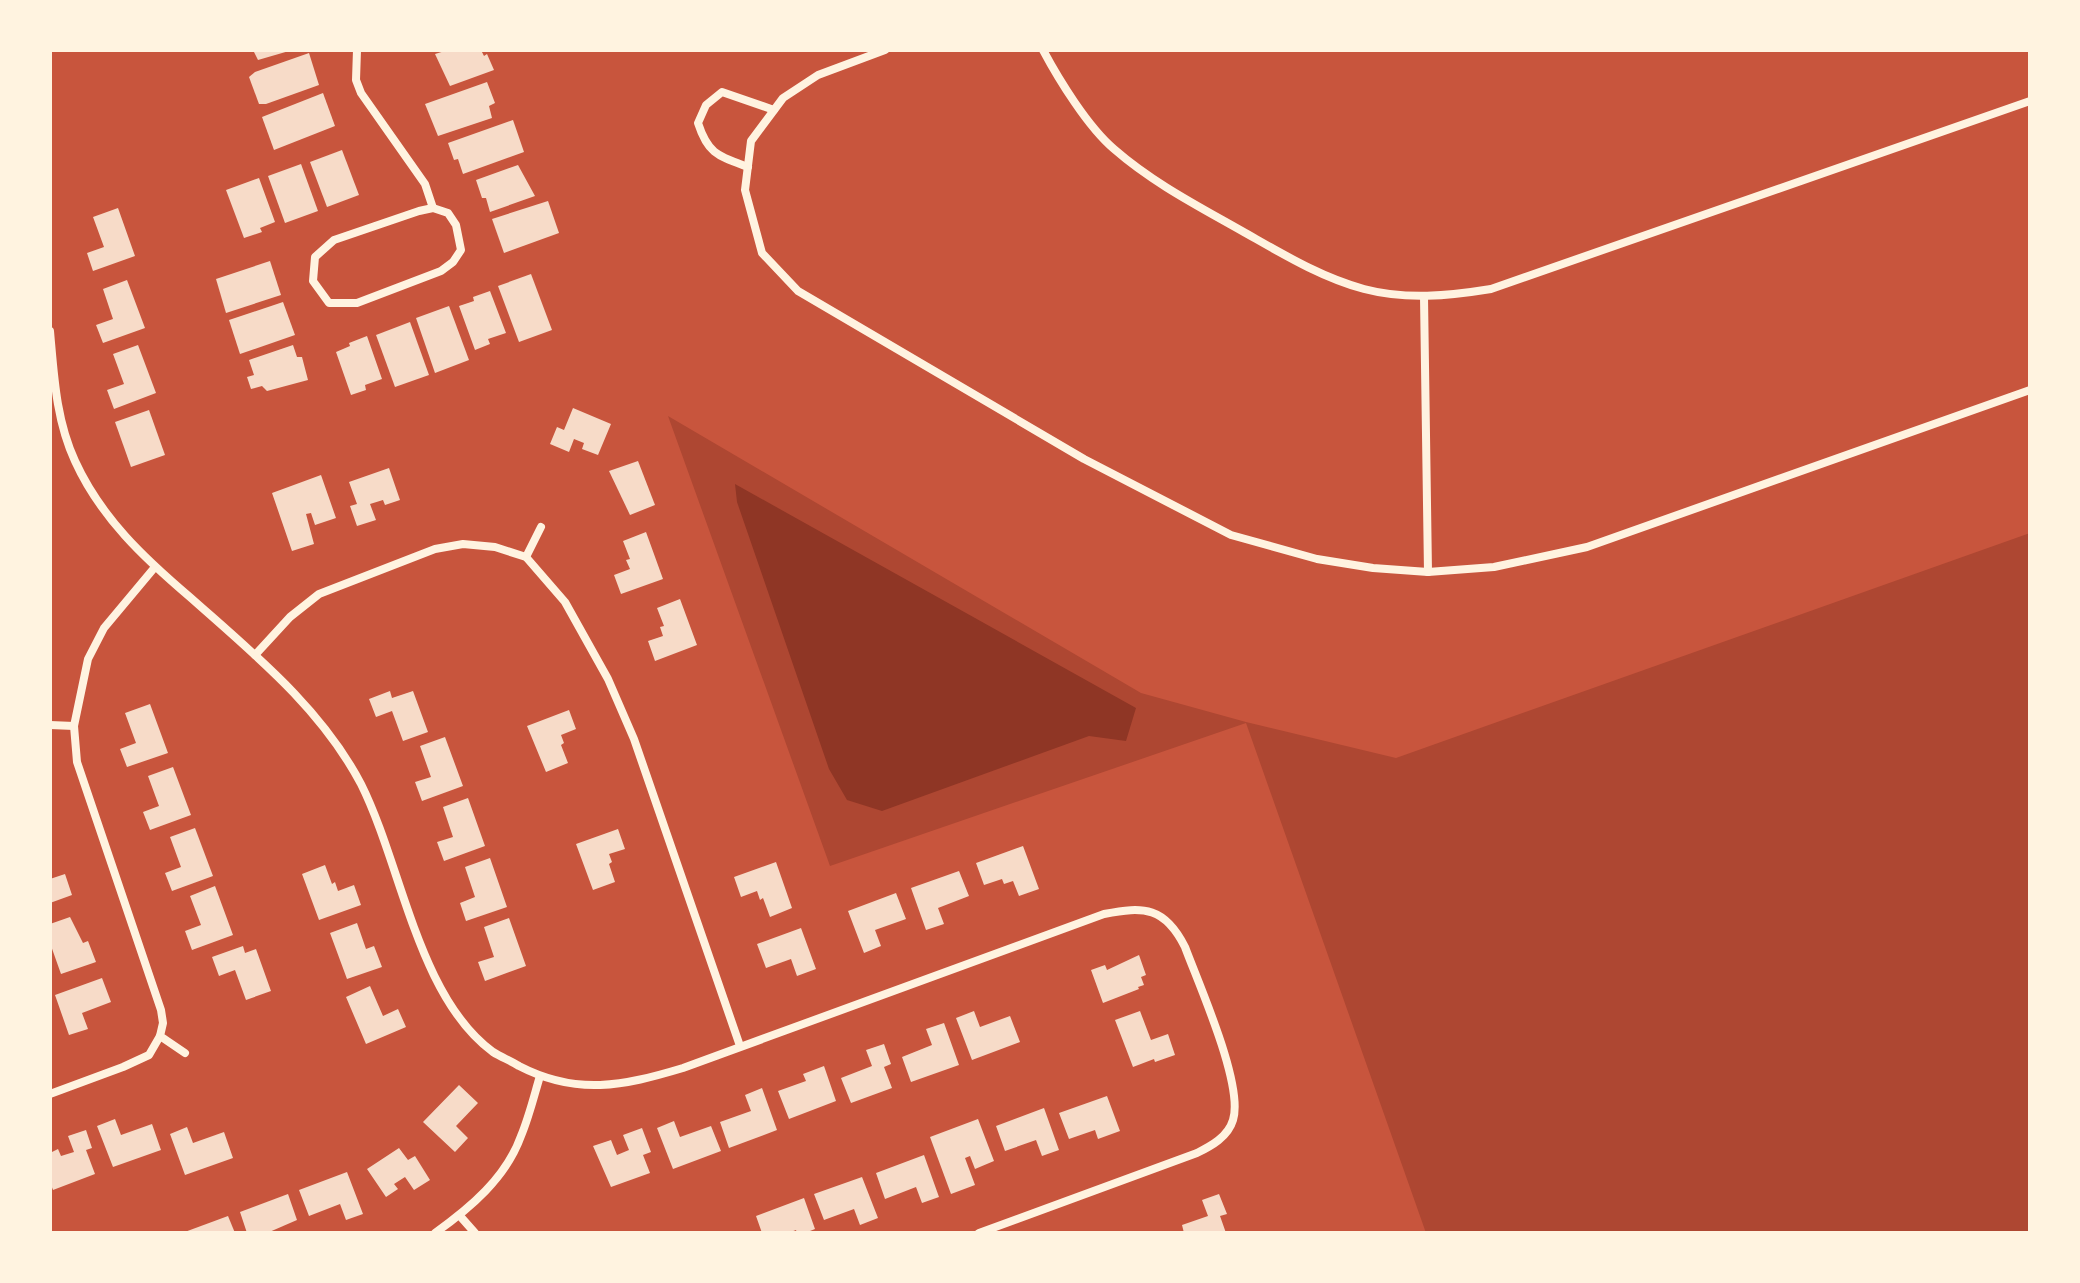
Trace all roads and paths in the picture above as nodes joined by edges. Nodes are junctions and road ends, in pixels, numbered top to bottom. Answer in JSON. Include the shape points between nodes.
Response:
{"nodes":[{"id":1,"x":357,"y":50,"type":"edge"},
{"id":2,"x":885,"y":50,"type":"edge"},
{"id":3,"x":1043,"y":50,"type":"edge"},
{"id":4,"x":2030,"y":101,"type":"edge"},
{"id":5,"x":774,"y":110,"type":"junction"},
{"id":6,"x":748,"y":167,"type":"junction"},
{"id":7,"x":433,"y":208,"type":"junction"},
{"id":8,"x":1424,"y":297,"type":"junction"},
{"id":9,"x":50,"y":331,"type":"edge"},
{"id":10,"x":2030,"y":390,"type":"edge"},
{"id":11,"x":541,"y":527,"type":"dead end"},
{"id":12,"x":526,"y":557,"type":"junction"},
{"id":13,"x":155,"y":567,"type":"junction"},
{"id":14,"x":1428,"y":572,"type":"junction"},
{"id":15,"x":255,"y":655,"type":"junction"},
{"id":16,"x":50,"y":725,"type":"edge"},
{"id":17,"x":74,"y":726,"type":"junction"},
{"id":18,"x":160,"y":1036,"type":"junction"},
{"id":19,"x":740,"y":1046,"type":"junction"},
{"id":20,"x":185,"y":1053,"type":"dead end"},
{"id":21,"x":540,"y":1076,"type":"junction"},
{"id":22,"x":50,"y":1094,"type":"edge"},
{"id":23,"x":460,"y":1216,"type":"junction"},
{"id":24,"x":435,"y":1233,"type":"edge"},
{"id":25,"x":475,"y":1233,"type":"edge"},
{"id":26,"x":979,"y":1233,"type":"edge"}],
"edges":[{"from":1,"to":7,"type":"street","via":[[361,93],[425,184]]},
{"from":2,"to":5,"type":"street","via":[[818,75]]},
{"from":3,"to":8,"type":"street","via":[[1060,83],[1111,147],[1166,189],[1304,266],[1364,289]]},
{"from":4,"to":8,"type":"street","via":[[1491,289]]},
{"from":5,"to":6,"type":"street","via":[[751,141]]},
{"from":5,"to":6,"type":"street","via":[[722,92],[706,105],[698,123],[705,143],[723,158]]},
{"from":6,"to":14,"type":"street","via":[[745,190],[762,253],[798,291],[1084,459],[1231,535],[1317,559]]},
{"from":7,"to":7,"type":"street","via":[[448,213],[456,225],[461,250],[453,262],[357,303],[329,303],[313,281],[315,257],[334,240]]},
{"from":8,"to":14,"type":"street"},
{"from":9,"to":13,"type":"street","via":[[58,407],[75,461],[95,499]]},
{"from":10,"to":14,"type":"street","via":[[1587,547],[1494,567]]},
{"from":11,"to":12,"type":"street"},
{"from":12,"to":15,"type":"street","via":[[463,544],[435,549],[319,594]]},
{"from":12,"to":19,"type":"street","via":[[565,602],[608,679],[634,739]]},
{"from":13,"to":15,"type":"street"},
{"from":13,"to":17,"type":"street","via":[[93,649]]},
{"from":15,"to":21,"type":"street","via":[[294,692],[345,757],[378,820],[434,977],[455,1013],[494,1053]]},
{"from":16,"to":17,"type":"street"},
{"from":17,"to":18,"type":"street","via":[[77,762],[161,1010]]},
{"from":18,"to":20,"type":"street"},
{"from":18,"to":22,"type":"street","via":[[149,1055]]},
{"from":19,"to":21,"type":"street","via":[[633,1083],[585,1087]]},
{"from":19,"to":26,"type":"street","via":[[1104,914],[1132,909],[1156,913],[1174,926],[1233,1080],[1232,1124],[1216,1143],[1197,1153]]},
{"from":21,"to":23,"type":"street","via":[[520,1140],[491,1187]]},
{"from":23,"to":24,"type":"street"},
{"from":23,"to":25,"type":"street"}]}
